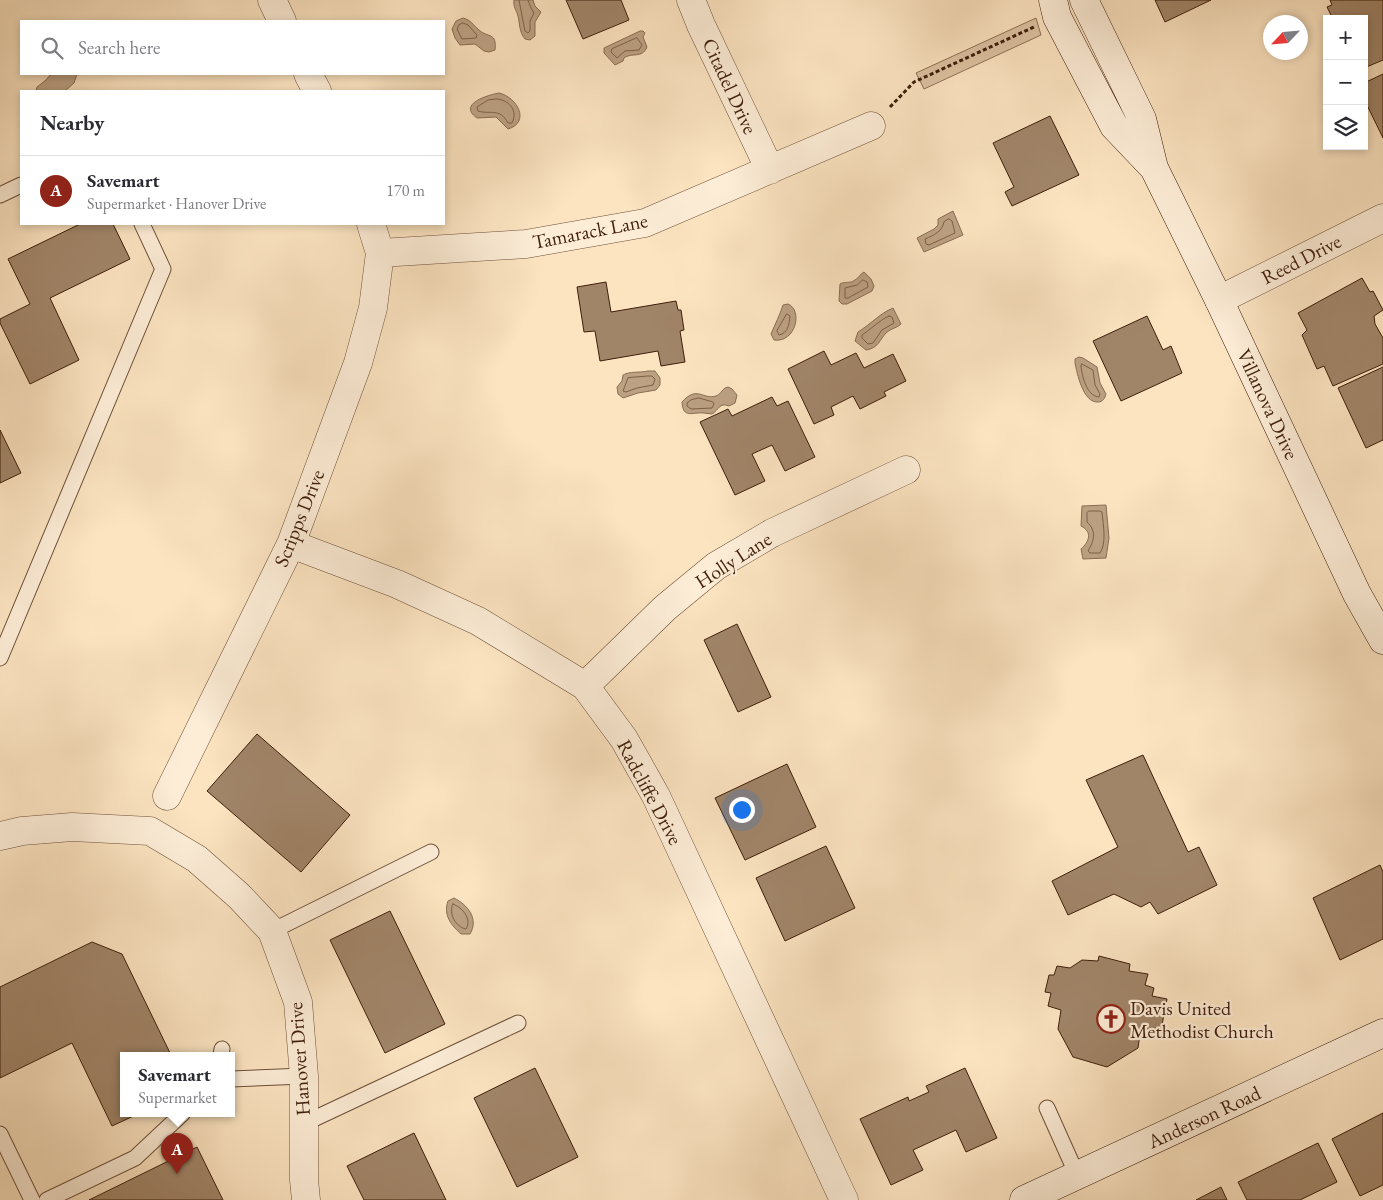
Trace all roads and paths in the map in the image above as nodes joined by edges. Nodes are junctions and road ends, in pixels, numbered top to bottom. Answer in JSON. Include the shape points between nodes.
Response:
{"nodes":[{"id":1,"x":272,"y":0,"type":"edge"},
{"id":2,"x":691,"y":0,"type":"edge"},
{"id":3,"x":1084,"y":0,"type":"edge"},
{"id":4,"x":1055,"y":8,"type":"edge"},
{"id":5,"x":282,"y":20,"type":"edge"},
{"id":6,"x":309,"y":75,"type":"edge"},
{"id":7,"x":316,"y":90,"type":"edge"},
{"id":8,"x":871,"y":126,"type":"joint"},
{"id":9,"x":1154,"y":168,"type":"junction"},
{"id":10,"x":770,"y":170,"type":"junction"},
{"id":11,"x":20,"y":185,"type":"edge"},
{"id":12,"x":0,"y":195,"type":"edge"},
{"id":13,"x":1383,"y":218,"type":"edge"},
{"id":14,"x":142,"y":225,"type":"edge"},
{"id":15,"x":371,"y":225,"type":"edge"},
{"id":16,"x":380,"y":253,"type":"junction"},
{"id":17,"x":1219,"y":300,"type":"junction"},
{"id":18,"x":906,"y":470,"type":"dead end"},
{"id":19,"x":291,"y":544,"type":"junction"},
{"id":20,"x":1383,"y":640,"type":"edge"},
{"id":21,"x":0,"y":658,"type":"edge"},
{"id":22,"x":585,"y":686,"type":"junction"},
{"id":23,"x":166,"y":796,"type":"dead end"},
{"id":24,"x":0,"y":836,"type":"edge"},
{"id":25,"x":431,"y":852,"type":"dead end"},
{"id":26,"x":272,"y":931,"type":"junction"},
{"id":27,"x":518,"y":1022,"type":"dead end"},
{"id":28,"x":1383,"y":1033,"type":"edge"},
{"id":29,"x":304,"y":1076,"type":"junction"},
{"id":30,"x":235,"y":1079,"type":"edge"},
{"id":31,"x":1047,"y":1108,"type":"dead end"},
{"id":32,"x":179,"y":1117,"type":"edge"},
{"id":33,"x":305,"y":1123,"type":"junction"},
{"id":34,"x":0,"y":1134,"type":"edge"},
{"id":35,"x":1077,"y":1176,"type":"junction"},
{"id":36,"x":32,"y":1200,"type":"edge"},
{"id":37,"x":47,"y":1200,"type":"edge"},
{"id":38,"x":306,"y":1200,"type":"edge"},
{"id":39,"x":844,"y":1200,"type":"edge"},
{"id":40,"x":1024,"y":1200,"type":"edge"}],
"edges":[{"from":1,"to":5,"type":"street"},
{"from":2,"to":10,"type":"street","name":"Citadel Drive"},
{"from":3,"to":9,"type":"street","name":"Villanova Drive","via":[[1142,119]]},
{"from":4,"to":8,"type":"path","via":[[914,82]]},
{"from":4,"to":9,"type":"street","name":"Villanova Drive","via":[[1114,126]]},
{"from":6,"to":7,"type":"street"},
{"from":8,"to":10,"type":"street","name":"Tamarack Lane"},
{"from":9,"to":17,"type":"street","name":"Villanova Drive"},
{"from":10,"to":16,"type":"street","name":"Tamarack Lane","via":[[645,223],[526,244]]},
{"from":11,"to":12,"type":"lane"},
{"from":13,"to":17,"type":"street","name":"Reed Drive"},
{"from":14,"to":21,"type":"lane","via":[[163,269]]},
{"from":15,"to":16,"type":"street","name":"Scripps Drive"},
{"from":16,"to":19,"type":"street","name":"Scripps Drive","via":[[374,308],[358,363]]},
{"from":17,"to":20,"type":"street","name":"Villanova Drive","via":[[1357,594]]},
{"from":18,"to":22,"type":"street","name":"Holly Lane","via":[[772,533],[716,566],[665,608]]},
{"from":19,"to":22,"type":"street","name":"Radcliffe Drive","via":[[397,584],[478,621]]},
{"from":19,"to":23,"type":"street","name":"Scripps Drive"},
{"from":22,"to":39,"type":"street","name":"Radcliffe Drive","via":[[624,739],[656,796]]},
{"from":24,"to":26,"type":"street","name":"Hanover Drive","via":[[72,827],[150,831],[197,860],[239,896]]},
{"from":25,"to":26,"type":"lane"},
{"from":26,"to":29,"type":"street","name":"Hanover Drive","via":[[298,1002]]},
{"from":27,"to":33,"type":"lane"},
{"from":28,"to":35,"type":"street","name":"Anderson Road"},
{"from":29,"to":30,"type":"lane"},
{"from":29,"to":33,"type":"street","name":"Hanover Drive"},
{"from":31,"to":35,"type":"lane"},
{"from":32,"to":37,"type":"lane","via":[[135,1158]]},
{"from":33,"to":38,"type":"street","name":"Hanover Drive"},
{"from":34,"to":36,"type":"lane"},
{"from":35,"to":40,"type":"street","name":"Anderson Road"}]}
